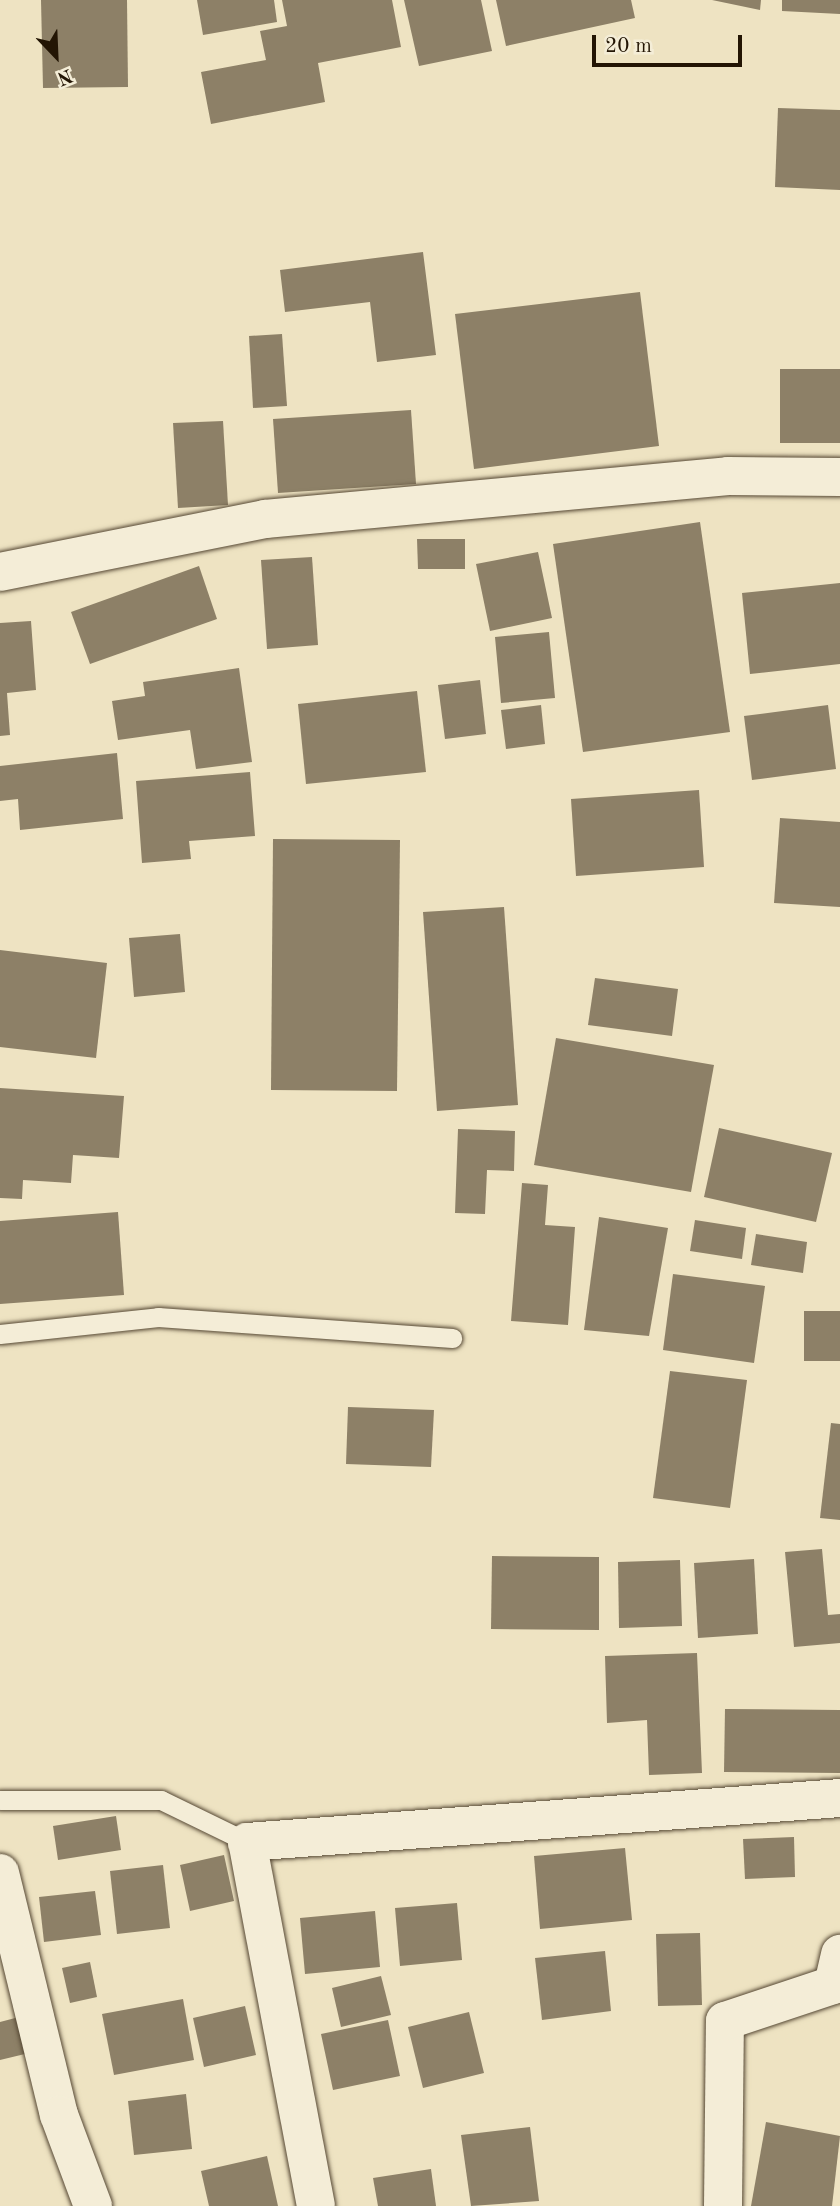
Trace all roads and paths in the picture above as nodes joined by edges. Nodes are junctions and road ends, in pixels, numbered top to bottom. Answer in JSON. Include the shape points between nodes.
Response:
{"nodes":[{"id":1,"x":840,"y":477,"type":"edge"},
{"id":2,"x":0,"y":572,"type":"edge"},
{"id":3,"x":0,"y":1334,"type":"edge"},
{"id":4,"x":452,"y":1338,"type":"dead end"},
{"id":5,"x":840,"y":1798,"type":"edge"},
{"id":6,"x":0,"y":1800,"type":"edge"},
{"id":7,"x":247,"y":1842,"type":"junction"},
{"id":8,"x":0,"y":1873,"type":"edge"},
{"id":9,"x":840,"y":1954,"type":"edge"},
{"id":10,"x":93,"y":2206,"type":"edge"},
{"id":11,"x":316,"y":2206,"type":"edge"},
{"id":12,"x":723,"y":2206,"type":"edge"}],
"edges":[{"from":1,"to":2,"type":"street","via":[[728,476],[265,519]]},
{"from":3,"to":4,"type":"lane","via":[[158,1317]]},
{"from":5,"to":7,"type":"street"},
{"from":6,"to":7,"type":"lane","via":[[161,1800]]},
{"from":7,"to":11,"type":"street"},
{"from":8,"to":10,"type":"street","via":[[59,2115]]},
{"from":9,"to":12,"type":"street","via":[[833,1985],[725,2021]]}]}
